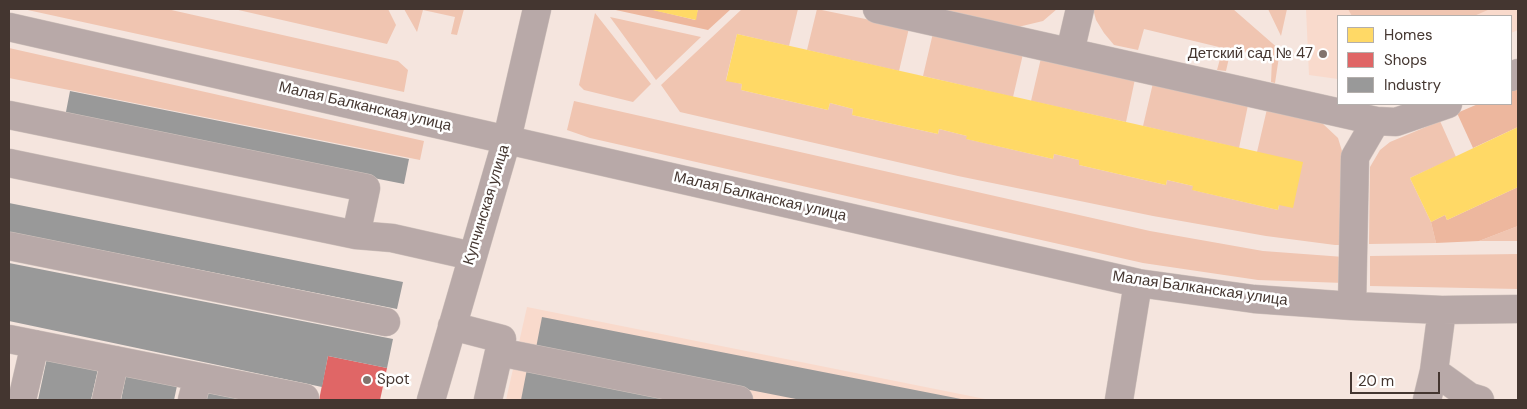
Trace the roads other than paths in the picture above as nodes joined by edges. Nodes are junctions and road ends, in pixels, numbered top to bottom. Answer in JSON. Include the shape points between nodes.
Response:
{"nodes":[{"id":1,"x":537,"y":9,"type":"edge"},
{"id":2,"x":877,"y":9,"type":"edge"},
{"id":3,"x":1080,"y":9,"type":"edge"},
{"id":4,"x":9,"y":27,"type":"edge"},
{"id":5,"x":1070,"y":52,"type":"junction"},
{"id":6,"x":1445,"y":105,"type":"edge"},
{"id":7,"x":9,"y":115,"type":"edge"},
{"id":8,"x":1376,"y":121,"type":"junction"},
{"id":9,"x":507,"y":139,"type":"junction"},
{"id":10,"x":9,"y":164,"type":"edge"},
{"id":11,"x":356,"y":235,"type":"junction"},
{"id":12,"x":9,"y":246,"type":"edge"},
{"id":13,"x":472,"y":256,"type":"junction"},
{"id":14,"x":1138,"y":283,"type":"junction"},
{"id":15,"x":1352,"y":306,"type":"junction"},
{"id":16,"x":1518,"y":309,"type":"edge"},
{"id":17,"x":1442,"y":310,"type":"junction"},
{"id":18,"x":386,"y":322,"type":"dead end"},
{"id":19,"x":452,"y":326,"type":"junction"},
{"id":20,"x":22,"y":342,"type":"edge"},
{"id":21,"x":499,"y":352,"type":"junction"},
{"id":22,"x":115,"y":360,"type":"junction"},
{"id":23,"x":1434,"y":371,"type":"junction"},
{"id":24,"x":195,"y":388,"type":"edge"},
{"id":25,"x":274,"y":396,"type":"edge"},
{"id":26,"x":305,"y":398,"type":"dead end"},
{"id":27,"x":22,"y":400,"type":"edge"},
{"id":28,"x":106,"y":400,"type":"edge"},
{"id":29,"x":431,"y":400,"type":"edge"},
{"id":30,"x":488,"y":400,"type":"edge"},
{"id":31,"x":739,"y":400,"type":"edge"},
{"id":32,"x":1120,"y":400,"type":"edge"},
{"id":33,"x":1427,"y":400,"type":"edge"},
{"id":34,"x":1480,"y":400,"type":"edge"}],
"edges":[{"from":1,"to":9,"type":"street","name":"Купчинская улица"},
{"from":2,"to":5,"type":"street"},
{"from":3,"to":5,"type":"street"},
{"from":4,"to":9,"type":"street","name":"Малая Балканская улица"},
{"from":5,"to":8,"type":"street"},
{"from":6,"to":8,"type":"street","via":[[1396,122]]},
{"from":7,"to":11,"type":"street","via":[[366,188]]},
{"from":8,"to":15,"type":"street","via":[[1355,157]]},
{"from":9,"to":13,"type":"street","name":"Купчинская улица"},
{"from":9,"to":14,"type":"street","name":"Малая Балканская улица"},
{"from":10,"to":11,"type":"street"},
{"from":11,"to":13,"type":"street","via":[[392,238]]},
{"from":12,"to":18,"type":"street"},
{"from":13,"to":19,"type":"street","name":"Купчинская улица"},
{"from":14,"to":15,"type":"street","name":"Малая Балканская улица","via":[[1254,299]]},
{"from":14,"to":32,"type":"street"},
{"from":15,"to":17,"type":"street","name":"Малая Балканская улица"},
{"from":16,"to":17,"type":"street","name":"Малая Балканская улица"},
{"from":17,"to":23,"type":"street"},
{"from":19,"to":21,"type":"street","via":[[502,338]]},
{"from":19,"to":29,"type":"street","name":"Купчинская улица"},
{"from":20,"to":22,"type":"street"},
{"from":20,"to":27,"type":"street"},
{"from":21,"to":30,"type":"street"},
{"from":21,"to":31,"type":"street"},
{"from":22,"to":24,"type":"street"},
{"from":22,"to":28,"type":"street"},
{"from":23,"to":33,"type":"street"},
{"from":23,"to":34,"type":"street","via":[[1470,398]]},
{"from":24,"to":25,"type":"street"},
{"from":25,"to":26,"type":"street"}]}
